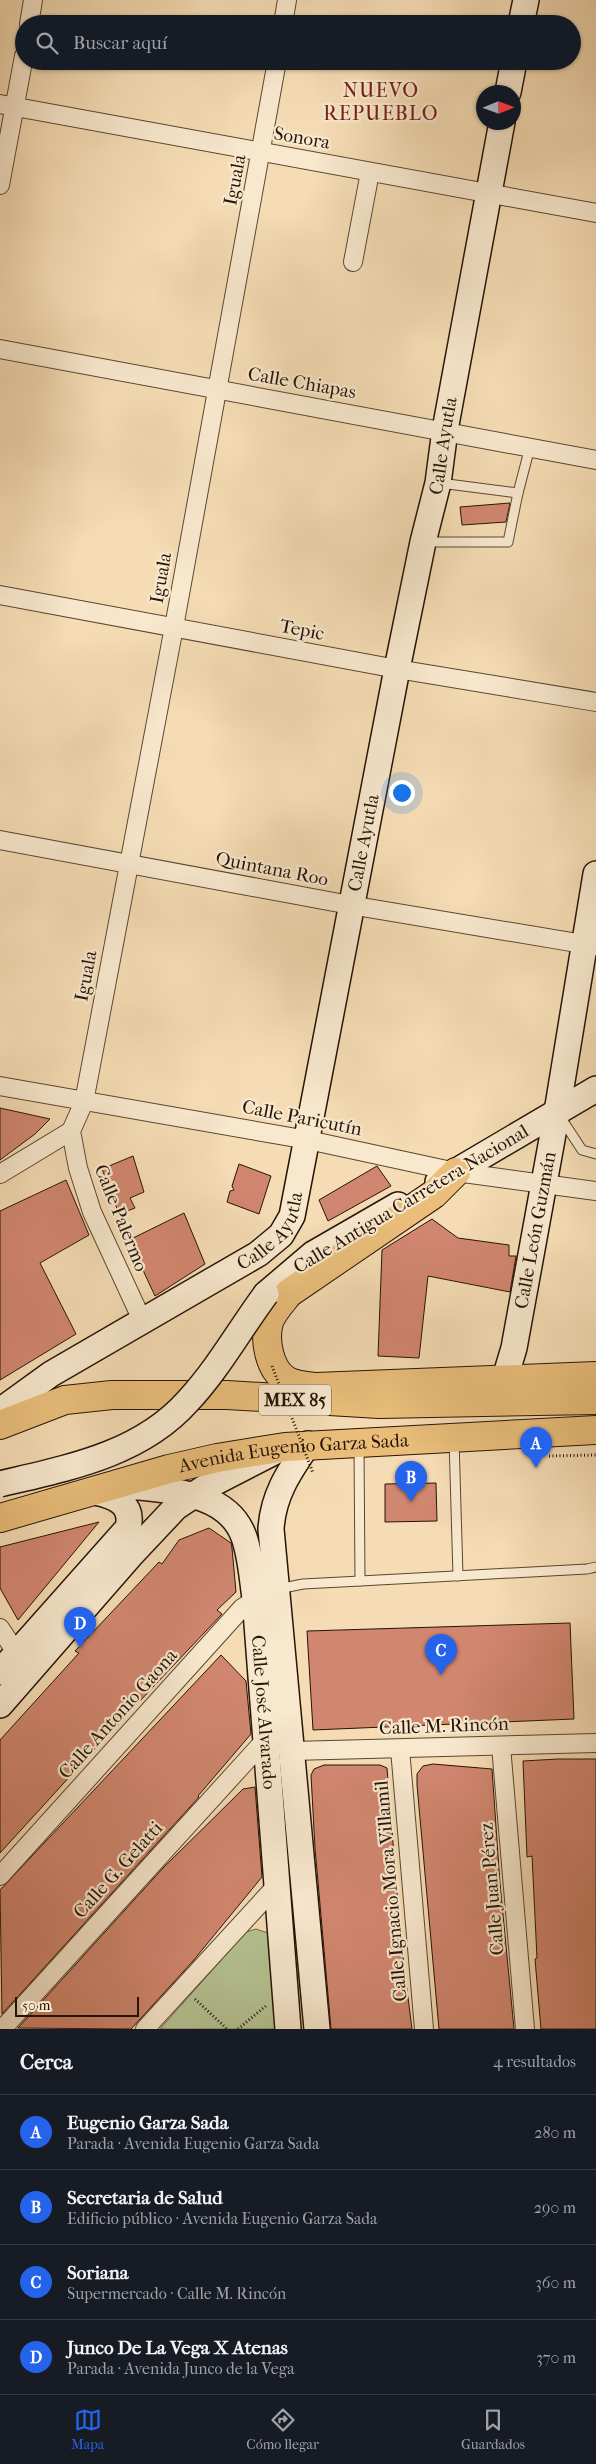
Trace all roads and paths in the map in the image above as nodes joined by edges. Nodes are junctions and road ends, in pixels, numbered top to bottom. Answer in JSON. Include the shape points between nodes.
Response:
{"nodes":[{"id":1,"x":34,"y":0,"type":"edge"},
{"id":2,"x":287,"y":0,"type":"edge"},
{"id":3,"x":526,"y":0,"type":"edge"},
{"id":4,"x":31,"y":15,"type":"edge"},
{"id":5,"x":284,"y":15,"type":"edge"},
{"id":6,"x":523,"y":15,"type":"edge"},
{"id":7,"x":19,"y":70,"type":"edge"},
{"id":8,"x":276,"y":70,"type":"edge"},
{"id":9,"x":512,"y":70,"type":"edge"},
{"id":10,"x":509,"y":85,"type":"edge"},
{"id":11,"x":7,"y":106,"type":"edge"},
{"id":12,"x":500,"y":130,"type":"edge"},
{"id":13,"x":262,"y":152,"type":"junction"},
{"id":14,"x":370,"y":172,"type":"junction"},
{"id":15,"x":0,"y":185,"type":"edge"},
{"id":16,"x":488,"y":194,"type":"junction"},
{"id":17,"x":596,"y":213,"type":"edge"},
{"id":18,"x":353,"y":262,"type":"dead end"},
{"id":19,"x":0,"y":349,"type":"edge"},
{"id":20,"x":217,"y":390,"type":"junction"},
{"id":21,"x":444,"y":430,"type":"junction"},
{"id":22,"x":530,"y":447,"type":"junction"},
{"id":23,"x":596,"y":460,"type":"edge"},
{"id":24,"x":438,"y":482,"type":"junction"},
{"id":25,"x":518,"y":493,"type":"junction"},
{"id":26,"x":423,"y":542,"type":"junction"},
{"id":27,"x":0,"y":595,"type":"edge"},
{"id":28,"x":174,"y":627,"type":"junction"},
{"id":29,"x":397,"y":669,"type":"junction"},
{"id":30,"x":596,"y":702,"type":"edge"},
{"id":31,"x":0,"y":840,"type":"edge"},
{"id":32,"x":128,"y":864,"type":"junction"},
{"id":33,"x":596,"y":874,"type":"edge"},
{"id":34,"x":350,"y":906,"type":"junction"},
{"id":35,"x":590,"y":945,"type":"edge"},
{"id":36,"x":0,"y":1086,"type":"edge"},
{"id":37,"x":596,"y":1088,"type":"edge"},
{"id":38,"x":84,"y":1102,"type":"junction"},
{"id":39,"x":557,"y":1112,"type":"junction"},
{"id":40,"x":70,"y":1131,"type":"junction"},
{"id":41,"x":308,"y":1140,"type":"junction"},
{"id":42,"x":596,"y":1154,"type":"edge"},
{"id":43,"x":456,"y":1172,"type":"junction"},
{"id":44,"x":0,"y":1174,"type":"edge"},
{"id":45,"x":544,"y":1183,"type":"junction"},
{"id":46,"x":596,"y":1192,"type":"edge"},
{"id":47,"x":142,"y":1320,"type":"junction"},
{"id":48,"x":272,"y":1366,"type":"dead end"},
{"id":49,"x":596,"y":1376,"type":"edge"},
{"id":50,"x":499,"y":1379,"type":"junction"},
{"id":51,"x":350,"y":1386,"type":"junction"},
{"id":52,"x":596,"y":1400,"type":"edge"},
{"id":53,"x":434,"y":1403,"type":"junction"},
{"id":54,"x":379,"y":1404,"type":"junction"},
{"id":55,"x":0,"y":1411,"type":"edge"},
{"id":56,"x":0,"y":1425,"type":"edge"},
{"id":57,"x":596,"y":1430,"type":"edge"},
{"id":58,"x":466,"y":1436,"type":"junction"},
{"id":59,"x":359,"y":1442,"type":"junction"},
{"id":60,"x":297,"y":1446,"type":"junction"},
{"id":61,"x":596,"y":1447,"type":"edge"},
{"id":62,"x":312,"y":1473,"type":"dead end"},
{"id":63,"x":0,"y":1484,"type":"edge"},
{"id":64,"x":121,"y":1485,"type":"junction"},
{"id":65,"x":95,"y":1492,"type":"junction"},
{"id":66,"x":191,"y":1496,"type":"junction"},
{"id":67,"x":0,"y":1518,"type":"edge"},
{"id":68,"x":164,"y":1519,"type":"junction"},
{"id":69,"x":237,"y":1522,"type":"junction"},
{"id":70,"x":596,"y":1567,"type":"edge"},
{"id":71,"x":458,"y":1576,"type":"junction"},
{"id":72,"x":360,"y":1581,"type":"junction"},
{"id":73,"x":265,"y":1594,"type":"junction"},
{"id":74,"x":0,"y":1628,"type":"edge"},
{"id":75,"x":23,"y":1662,"type":"junction"},
{"id":76,"x":0,"y":1672,"type":"edge"},
{"id":77,"x":0,"y":1705,"type":"edge"},
{"id":78,"x":266,"y":1739,"type":"junction"},
{"id":79,"x":596,"y":1743,"type":"edge"},
{"id":80,"x":501,"y":1746,"type":"junction"},
{"id":81,"x":400,"y":1749,"type":"junction"},
{"id":82,"x":292,"y":1751,"type":"junction"},
{"id":83,"x":298,"y":1823,"type":"junction"},
{"id":84,"x":273,"y":1824,"type":"junction"},
{"id":85,"x":0,"y":1876,"type":"edge"},
{"id":86,"x":278,"y":1884,"type":"junction"},
{"id":87,"x":183,"y":1988,"type":"junction"},
{"id":88,"x":286,"y":1996,"type":"junction"},
{"id":89,"x":0,"y":2028,"type":"edge"},
{"id":90,"x":145,"y":2029,"type":"edge"},
{"id":91,"x":227,"y":2029,"type":"edge"},
{"id":92,"x":238,"y":2029,"type":"edge"},
{"id":93,"x":288,"y":2029,"type":"edge"},
{"id":94,"x":316,"y":2029,"type":"edge"},
{"id":95,"x":424,"y":2029,"type":"edge"},
{"id":96,"x":526,"y":2029,"type":"edge"}],
"edges":[{"from":1,"to":4,"type":"street"},
{"from":2,"to":5,"type":"street"},
{"from":3,"to":6,"type":"street"},
{"from":7,"to":11,"type":"street"},
{"from":8,"to":13,"type":"street","name":"Iguala"},
{"from":9,"to":10,"type":"street"},
{"from":11,"to":13,"type":"street","name":"Sonora"},
{"from":11,"to":15,"type":"street"},
{"from":12,"to":16,"type":"street","name":"Calle Ayutla"},
{"from":13,"to":14,"type":"street","name":"Sonora"},
{"from":13,"to":20,"type":"street","name":"Iguala"},
{"from":14,"to":16,"type":"street","name":"Sonora"},
{"from":14,"to":18,"type":"street"},
{"from":16,"to":17,"type":"street","name":"Sonora"},
{"from":16,"to":21,"type":"street","name":"Calle Ayutla"},
{"from":19,"to":20,"type":"street","name":"Calle Chiapas"},
{"from":20,"to":21,"type":"street","name":"Calle Chiapas"},
{"from":20,"to":28,"type":"street","name":"Iguala"},
{"from":21,"to":22,"type":"street","name":"Calle Chiapas"},
{"from":21,"to":24,"type":"street","name":"Calle Ayutla"},
{"from":22,"to":23,"type":"street","name":"Calle Chiapas"},
{"from":22,"to":25,"type":"lane"},
{"from":24,"to":25,"type":"lane"},
{"from":24,"to":26,"type":"street","name":"Calle Ayutla"},
{"from":25,"to":26,"type":"lane","via":[[508,542]]},
{"from":26,"to":29,"type":"street","name":"Calle Ayutla"},
{"from":27,"to":28,"type":"street","name":"Tepic"},
{"from":28,"to":29,"type":"street","name":"Tepic"},
{"from":28,"to":32,"type":"street","name":"Iguala"},
{"from":29,"to":30,"type":"street","name":"Tepic"},
{"from":29,"to":34,"type":"street","name":"Calle Ayutla"},
{"from":31,"to":32,"type":"street","name":"Quintana Roo"},
{"from":32,"to":34,"type":"street","name":"Quintana Roo"},
{"from":32,"to":38,"type":"street","name":"Iguala"},
{"from":33,"to":35,"type":"street","name":"Calle León Guzmán"},
{"from":34,"to":35,"type":"street","name":"Quintana Roo"},
{"from":34,"to":41,"type":"street","name":"Calle Ayutla"},
{"from":35,"to":39,"type":"street","name":"Calle León Guzmán"},
{"from":36,"to":38,"type":"street","name":"Calle Paricutín"},
{"from":37,"to":39,"type":"street","name":"Calle Antigua Carretera Nacional"},
{"from":38,"to":40,"type":"street"},
{"from":38,"to":41,"type":"street","name":"Calle Paricutín"},
{"from":39,"to":42,"type":"lane","via":[[582,1150]]},
{"from":39,"to":43,"type":"street","name":"Calle Antigua Carretera Nacional"},
{"from":39,"to":45,"type":"street","name":"Calle León Guzmán"},
{"from":40,"to":44,"type":"street"},
{"from":40,"to":47,"type":"street","name":"Calle Palermo","via":[[92,1212]]},
{"from":41,"to":43,"type":"street","name":"Calle Paricutín"},
{"from":41,"to":47,"type":"street","name":"Calle Ayutla","via":[[292,1216],[281,1236],[258,1254]]},
{"from":43,"to":45,"type":"street","name":"Calle Paricutín"},
{"from":43,"to":51,"type":"highway","via":[[434,1194],[295,1289],[269,1322],[271,1360],[284,1379],[304,1386]]},
{"from":43,"to":63,"type":"street","name":"Calle Antigua Carretera Nacional","bridge":true,"via":[[313,1254],[266,1294],[205,1381],[188,1402],[159,1428],[105,1456]]},
{"from":45,"to":46,"type":"street","name":"Calle Paricutín"},
{"from":45,"to":50,"type":"street","name":"Calle León Guzmán","via":[[514,1348]]},
{"from":47,"to":55,"type":"street","name":"Calle Ayutla","via":[[51,1374]]},
{"from":48,"to":62,"type":"path","bridge":true},
{"from":49,"to":50,"type":"highway"},
{"from":50,"to":51,"type":"highway"},
{"from":50,"to":53,"type":"highway"},
{"from":51,"to":54,"type":"highway"},
{"from":52,"to":53,"type":"highway","name":"Avenida Eugenio Garza Sada","number":"MEX 85"},
{"from":53,"to":54,"type":"highway","name":"Avenida Eugenio Garza Sada","number":"MEX 85"},
{"from":54,"to":56,"type":"highway","name":"Avenida Eugenio Garza Sada","number":"MEX 85","via":[[227,1395],[112,1395],[64,1400]]},
{"from":57,"to":58,"type":"highway","name":"Avenida Eugenio Garza Sada","number":"MEX 85"},
{"from":58,"to":59,"type":"highway","name":"Avenida Eugenio Garza Sada","number":"MEX 85"},
{"from":58,"to":61,"type":"highway","via":[[518,1446]]},
{"from":58,"to":71,"type":"lane"},
{"from":59,"to":60,"type":"highway","name":"Avenida Eugenio Garza Sada","number":"MEX 85"},
{"from":59,"to":72,"type":"lane"},
{"from":60,"to":64,"type":"highway","name":"Avenida Eugenio Garza Sada","number":"MEX 85","via":[[217,1458]]},
{"from":60,"to":66,"type":"street"},
{"from":60,"to":73,"type":"street","name":"Calle José Alvarado","via":[[273,1508]]},
{"from":64,"to":65,"type":"highway","name":"Avenida Eugenio Garza Sada","number":"MEX 85"},
{"from":64,"to":66,"type":"street","name":"Calle José Alvarado"},
{"from":65,"to":67,"type":"highway","name":"Avenida Eugenio Garza Sada","number":"MEX 85"},
{"from":65,"to":75,"type":"street","via":[[122,1502],[129,1516],[128,1528]]},
{"from":66,"to":68,"type":"street"},
{"from":66,"to":69,"type":"street","name":"Calle José Alvarado","via":[[216,1503]]},
{"from":68,"to":69,"type":"street","via":[[203,1515]]},
{"from":68,"to":75,"type":"street"},
{"from":69,"to":73,"type":"street","name":"Calle José Alvarado"},
{"from":70,"to":71,"type":"lane"},
{"from":71,"to":72,"type":"lane"},
{"from":72,"to":73,"type":"lane","via":[[303,1584]]},
{"from":73,"to":78,"type":"street","name":"Calle José Alvarado"},
{"from":73,"to":82,"type":"street","name":"Calle José Alvarado"},
{"from":73,"to":85,"type":"street","name":"Calle Antonio Gaona","via":[[242,1608]]},
{"from":74,"to":75,"type":"street"},
{"from":75,"to":76,"type":"street"},
{"from":75,"to":77,"type":"street"},
{"from":78,"to":84,"type":"street","name":"Calle José Alvarado"},
{"from":78,"to":89,"type":"street","name":"Calle G. Gelatti"},
{"from":79,"to":80,"type":"street","name":"Calle M. Rincón"},
{"from":80,"to":81,"type":"street","name":"Calle M. Rincón"},
{"from":80,"to":96,"type":"street","name":"Calle Juan Pérez"},
{"from":81,"to":82,"type":"street","name":"Calle M. Rincón"},
{"from":81,"to":95,"type":"street","name":"Calle Ignacio Mora Villamil"},
{"from":82,"to":83,"type":"street","name":"Calle José Alvarado"},
{"from":83,"to":84,"type":"street"},
{"from":83,"to":94,"type":"street","name":"Calle José Alvarado"},
{"from":84,"to":86,"type":"street","name":"Calle José Alvarado"},
{"from":86,"to":87,"type":"street"},
{"from":86,"to":88,"type":"street","name":"Calle José Alvarado"},
{"from":87,"to":90,"type":"street"},
{"from":87,"to":91,"type":"path"},
{"from":88,"to":92,"type":"path","via":[[276,1997]]},
{"from":88,"to":93,"type":"street","name":"Calle José Alvarado"}]}
